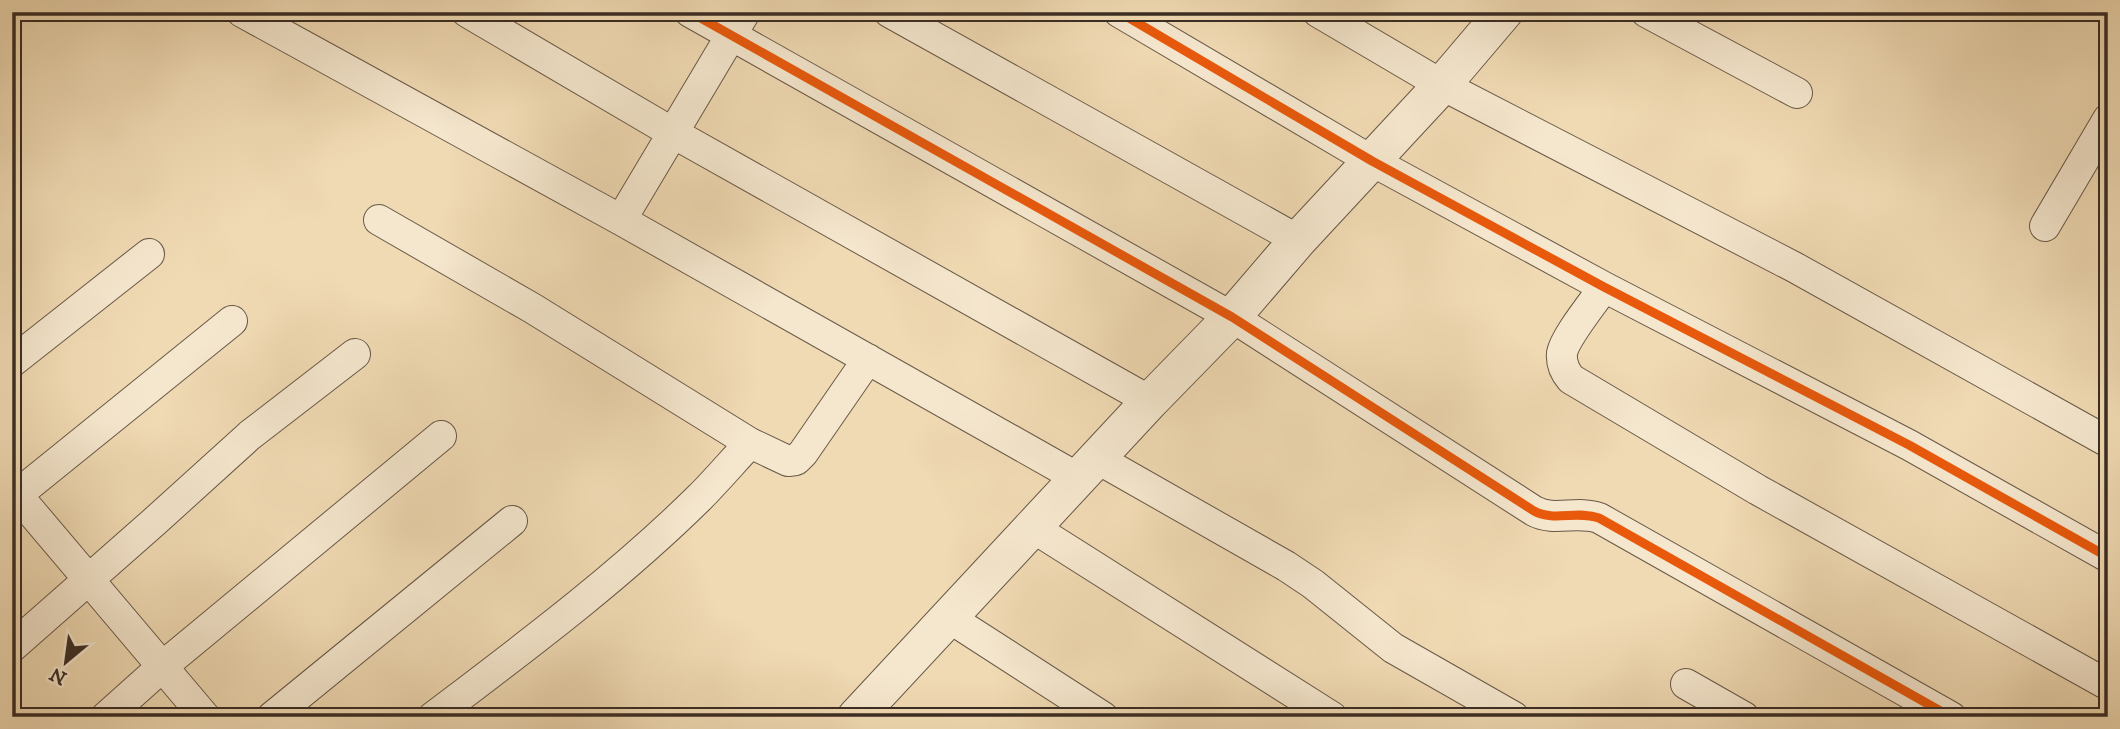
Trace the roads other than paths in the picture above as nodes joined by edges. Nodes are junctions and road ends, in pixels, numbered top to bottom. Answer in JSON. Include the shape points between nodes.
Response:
{"nodes":[{"id":1,"x":242,"y":12,"type":"edge"},
{"id":2,"x":467,"y":12,"type":"edge"},
{"id":3,"x":690,"y":12,"type":"edge"},
{"id":4,"x":889,"y":12,"type":"edge"},
{"id":5,"x":1119,"y":12,"type":"edge"},
{"id":6,"x":1318,"y":12,"type":"edge"},
{"id":7,"x":1504,"y":12,"type":"edge"},
{"id":8,"x":1646,"y":12,"type":"edge"},
{"id":9,"x":738,"y":24,"type":"edge"},
{"id":10,"x":1442,"y":85,"type":"junction"},
{"id":11,"x":1797,"y":93,"type":"dead end"},
{"id":12,"x":2108,"y":118,"type":"edge"},
{"id":13,"x":673,"y":133,"type":"junction"},
{"id":14,"x":1372,"y":161,"type":"junction"},
{"id":15,"x":379,"y":220,"type":"dead end"},
{"id":16,"x":621,"y":220,"type":"junction"},
{"id":17,"x":2045,"y":226,"type":"dead end"},
{"id":18,"x":1298,"y":240,"type":"junction"},
{"id":19,"x":149,"y":254,"type":"dead end"},
{"id":20,"x":1604,"y":287,"type":"junction"},
{"id":21,"x":1232,"y":317,"type":"junction"},
{"id":22,"x":232,"y":321,"type":"dead end"},
{"id":23,"x":355,"y":354,"type":"dead end"},
{"id":24,"x":867,"y":359,"type":"junction"},
{"id":25,"x":12,"y":362,"type":"edge"},
{"id":26,"x":1150,"y":401,"type":"junction"},
{"id":27,"x":441,"y":436,"type":"dead end"},
{"id":28,"x":2108,"y":442,"type":"edge"},
{"id":29,"x":750,"y":443,"type":"junction"},
{"id":30,"x":1088,"y":469,"type":"junction"},
{"id":31,"x":15,"y":491,"type":"edge"},
{"id":32,"x":512,"y":521,"type":"dead end"},
{"id":33,"x":1032,"y":527,"type":"junction"},
{"id":34,"x":2108,"y":557,"type":"edge"},
{"id":35,"x":89,"y":578,"type":"junction"},
{"id":36,"x":948,"y":617,"type":"junction"},
{"id":37,"x":12,"y":647,"type":"edge"},
{"id":38,"x":163,"y":666,"type":"junction"},
{"id":39,"x":1686,"y":684,"type":"dead end"},
{"id":40,"x":2108,"y":685,"type":"edge"},
{"id":41,"x":106,"y":717,"type":"edge"},
{"id":42,"x":205,"y":717,"type":"edge"},
{"id":43,"x":272,"y":717,"type":"edge"},
{"id":44,"x":433,"y":717,"type":"edge"},
{"id":45,"x":856,"y":717,"type":"edge"},
{"id":46,"x":1103,"y":717,"type":"edge"},
{"id":47,"x":1332,"y":717,"type":"edge"},
{"id":48,"x":1514,"y":717,"type":"edge"},
{"id":49,"x":1744,"y":717,"type":"edge"},
{"id":50,"x":1951,"y":717,"type":"edge"}],
"edges":[{"from":1,"to":16,"type":"street"},
{"from":2,"to":13,"type":"street"},
{"from":3,"to":9,"type":"street"},
{"from":4,"to":18,"type":"street"},
{"from":5,"to":14,"type":"street"},
{"from":6,"to":10,"type":"street"},
{"from":7,"to":10,"type":"street"},
{"from":8,"to":11,"type":"street"},
{"from":9,"to":13,"type":"street"},
{"from":9,"to":21,"type":"street"},
{"from":10,"to":14,"type":"street"},
{"from":10,"to":28,"type":"street","via":[[1794,267]]},
{"from":12,"to":17,"type":"street"},
{"from":13,"to":16,"type":"street"},
{"from":13,"to":26,"type":"street"},
{"from":14,"to":18,"type":"street"},
{"from":14,"to":20,"type":"street"},
{"from":15,"to":29,"type":"street","via":[[533,308]]},
{"from":16,"to":24,"type":"street"},
{"from":18,"to":21,"type":"street"},
{"from":19,"to":25,"type":"street"},
{"from":20,"to":34,"type":"street","via":[[1909,445]]},
{"from":20,"to":40,"type":"street","via":[[1562,354],[1571,379],[1758,490]]},
{"from":21,"to":26,"type":"street"},
{"from":21,"to":50,"type":"street","via":[[1540,515],[1579,514],[1599,519]]},
{"from":22,"to":31,"type":"street"},
{"from":23,"to":35,"type":"street","via":[[250,435]]},
{"from":24,"to":29,"type":"street","via":[[796,460],[788,461]]},
{"from":24,"to":30,"type":"street"},
{"from":26,"to":30,"type":"street"},
{"from":27,"to":38,"type":"street"},
{"from":29,"to":44,"type":"street","via":[[637,555]]},
{"from":30,"to":33,"type":"street"},
{"from":30,"to":48,"type":"street","via":[[1286,566],[1393,648]]},
{"from":31,"to":35,"type":"street"},
{"from":32,"to":43,"type":"street"},
{"from":33,"to":36,"type":"street"},
{"from":33,"to":47,"type":"street"},
{"from":35,"to":37,"type":"street"},
{"from":35,"to":38,"type":"street"},
{"from":36,"to":45,"type":"street"},
{"from":36,"to":46,"type":"street"},
{"from":38,"to":41,"type":"street"},
{"from":38,"to":42,"type":"street"},
{"from":39,"to":49,"type":"street"}]}
